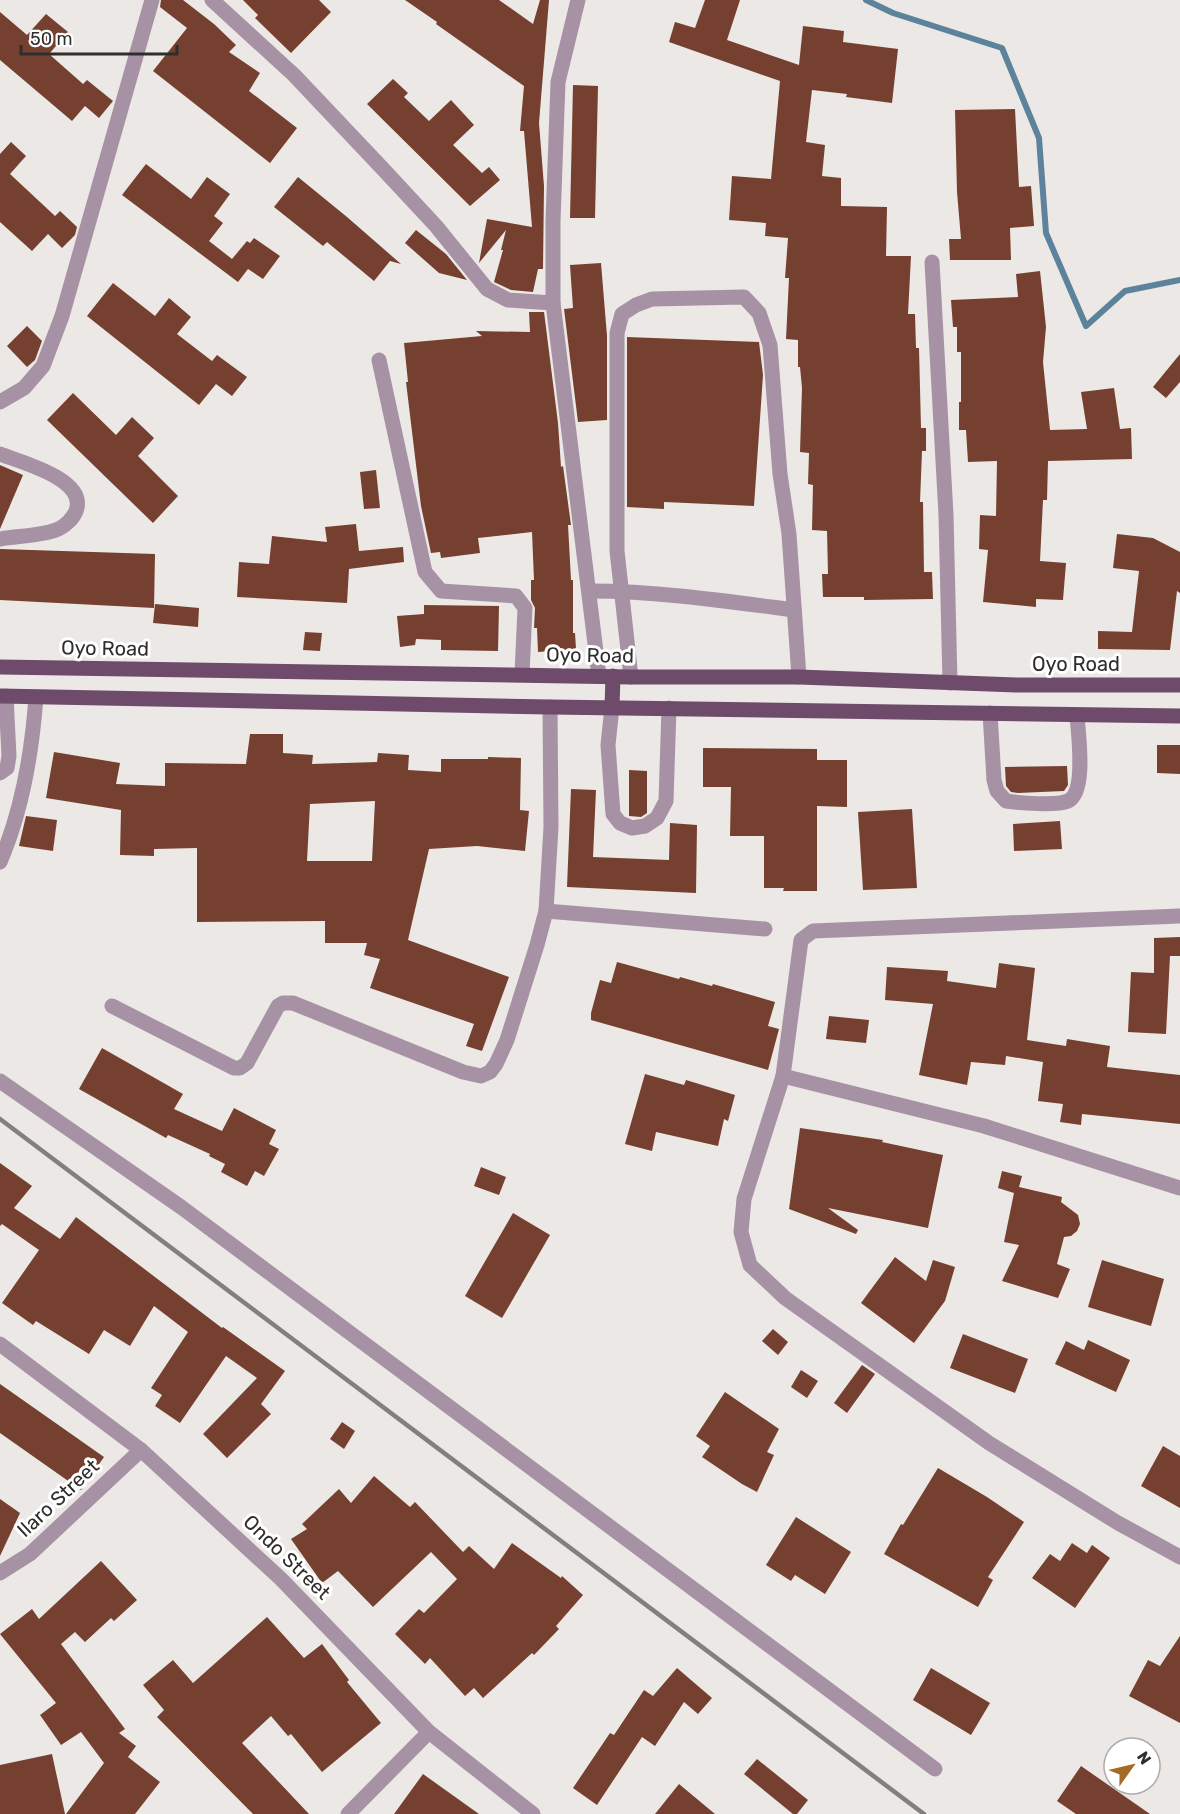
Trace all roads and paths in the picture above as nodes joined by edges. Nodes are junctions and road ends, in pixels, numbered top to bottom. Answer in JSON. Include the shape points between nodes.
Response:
{"nodes":[{"id":1,"x":152,"y":0,"type":"edge"},
{"id":2,"x":212,"y":0,"type":"edge"},
{"id":3,"x":579,"y":0,"type":"edge"},
{"id":4,"x":932,"y":262,"type":"dead end"},
{"id":5,"x":553,"y":303,"type":"junction"},
{"id":6,"x":379,"y":360,"type":"dead end"},
{"id":7,"x":0,"y":402,"type":"edge"},
{"id":8,"x":0,"y":454,"type":"edge"},
{"id":9,"x":0,"y":539,"type":"edge"},
{"id":10,"x":589,"y":591,"type":"junction"},
{"id":11,"x":621,"y":591,"type":"junction"},
{"id":12,"x":794,"y":610,"type":"junction"},
{"id":13,"x":0,"y":667,"type":"edge"},
{"id":14,"x":522,"y":675,"type":"junction"},
{"id":15,"x":606,"y":676,"type":"junction"},
{"id":16,"x":631,"y":677,"type":"junction"},
{"id":17,"x":799,"y":677,"type":"junction"},
{"id":18,"x":950,"y":683,"type":"junction"},
{"id":19,"x":1180,"y":685,"type":"edge"},
{"id":20,"x":3,"y":696,"type":"edge"},
{"id":21,"x":36,"y":697,"type":"junction"},
{"id":22,"x":550,"y":707,"type":"junction"},
{"id":23,"x":612,"y":707,"type":"junction"},
{"id":24,"x":669,"y":708,"type":"junction"},
{"id":25,"x":990,"y":713,"type":"junction"},
{"id":26,"x":1077,"y":715,"type":"junction"},
{"id":27,"x":1180,"y":716,"type":"edge"},
{"id":28,"x":0,"y":773,"type":"edge"},
{"id":29,"x":0,"y":862,"type":"edge"},
{"id":30,"x":546,"y":911,"type":"junction"},
{"id":31,"x":1180,"y":916,"type":"edge"},
{"id":32,"x":765,"y":929,"type":"dead end"},
{"id":33,"x":112,"y":1006,"type":"dead end"},
{"id":34,"x":783,"y":1076,"type":"junction"},
{"id":35,"x":0,"y":1081,"type":"edge"},
{"id":36,"x":1180,"y":1188,"type":"edge"},
{"id":37,"x":0,"y":1344,"type":"edge"},
{"id":38,"x":141,"y":1450,"type":"junction"},
{"id":39,"x":1180,"y":1557,"type":"edge"},
{"id":40,"x":0,"y":1573,"type":"edge"},
{"id":41,"x":429,"y":1732,"type":"junction"},
{"id":42,"x":935,"y":1769,"type":"dead end"},
{"id":43,"x":348,"y":1814,"type":"edge"},
{"id":44,"x":533,"y":1814,"type":"edge"}],
"edges":[{"from":1,"to":7,"type":"street","via":[[62,316],[44,366],[24,388]]},
{"from":2,"to":5,"type":"street","via":[[294,75],[436,226],[487,289],[508,300]]},
{"from":3,"to":5,"type":"street","via":[[558,82]]},
{"from":4,"to":18,"type":"street","via":[[946,515]]},
{"from":5,"to":10,"type":"street"},
{"from":6,"to":14,"type":"street","via":[[425,572],[441,591],[516,596],[525,608]]},
{"from":8,"to":9,"type":"street","via":[[59,477],[75,497],[77,509],[57,530]]},
{"from":10,"to":11,"type":"street"},
{"from":10,"to":15,"type":"street"},
{"from":11,"to":12,"type":"street"},
{"from":11,"to":12,"type":"street","via":[[617,551],[617,333],[622,314],[652,299],[744,297],[759,313],[770,345]]},
{"from":11,"to":16,"type":"street"},
{"from":12,"to":17,"type":"street"},
{"from":13,"to":14,"type":"main road","name":"Oyo Road"},
{"from":14,"to":15,"type":"main road","name":"Oyo Road"},
{"from":15,"to":16,"type":"main road","name":"Oyo Road"},
{"from":15,"to":23,"type":"main road"},
{"from":16,"to":17,"type":"main road","name":"Oyo Road"},
{"from":17,"to":18,"type":"main road","name":"Oyo Road"},
{"from":18,"to":19,"type":"main road","name":"Oyo Road"},
{"from":20,"to":21,"type":"main road"},
{"from":20,"to":28,"type":"street","via":[[9,756],[7,768]]},
{"from":21,"to":22,"type":"main road"},
{"from":21,"to":29,"type":"street","via":[[31,747],[11,837]]},
{"from":22,"to":23,"type":"main road"},
{"from":22,"to":30,"type":"street","via":[[551,827]]},
{"from":23,"to":24,"type":"main road"},
{"from":23,"to":24,"type":"street","via":[[608,745],[613,814],[620,823],[632,828],[657,818],[666,801]]},
{"from":24,"to":25,"type":"main road"},
{"from":25,"to":26,"type":"main road"},
{"from":25,"to":26,"type":"street","via":[[997,791],[1006,801],[1032,804],[1068,801],[1077,792]]},
{"from":26,"to":27,"type":"main road"},
{"from":30,"to":32,"type":"street"},
{"from":30,"to":33,"type":"street","via":[[507,1040],[496,1064],[481,1076],[293,1003],[278,1006],[247,1063],[234,1068]]},
{"from":31,"to":34,"type":"street","via":[[813,931],[801,940]]},
{"from":34,"to":36,"type":"street","via":[[984,1126]]},
{"from":34,"to":39,"type":"street","via":[[744,1199],[741,1232],[750,1265],[785,1298],[989,1443]]},
{"from":35,"to":42,"type":"street","via":[[181,1207]]},
{"from":37,"to":38,"type":"street","name":"Ondo Street"},
{"from":38,"to":40,"type":"street","name":"Ilaro Street","via":[[30,1554]]},
{"from":38,"to":41,"type":"street","name":"Ondo Street","via":[[281,1579]]},
{"from":41,"to":43,"type":"street"},
{"from":41,"to":44,"type":"street","name":"Ondo Street"}]}
